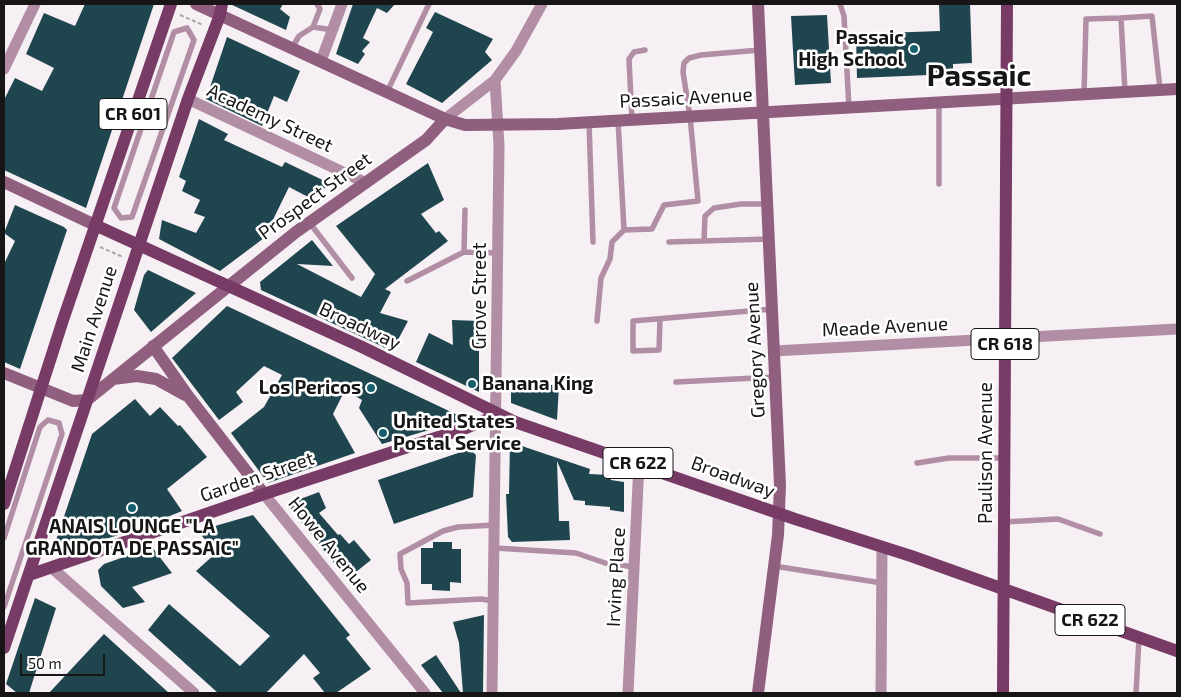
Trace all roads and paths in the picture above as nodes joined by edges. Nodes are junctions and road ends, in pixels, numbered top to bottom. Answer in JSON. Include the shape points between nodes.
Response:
{"nodes":[{"id":1,"x":35,"y":4,"type":"edge"},
{"id":2,"x":171,"y":4,"type":"edge"},
{"id":3,"x":196,"y":4,"type":"edge"},
{"id":4,"x":317,"y":4,"type":"edge"},
{"id":5,"x":342,"y":4,"type":"edge"},
{"id":6,"x":429,"y":4,"type":"edge"},
{"id":7,"x":542,"y":4,"type":"edge"},
{"id":8,"x":758,"y":4,"type":"edge"},
{"id":9,"x":840,"y":4,"type":"edge"},
{"id":10,"x":1007,"y":4,"type":"edge"},
{"id":11,"x":221,"y":10,"type":"edge"},
{"id":12,"x":1121,"y":18,"type":"junction"},
{"id":13,"x":313,"y":27,"type":"junction"},
{"id":14,"x":332,"y":30,"type":"junction"},
{"id":15,"x":165,"y":40,"type":"junction"},
{"id":16,"x":292,"y":48,"type":"junction"},
{"id":17,"x":191,"y":50,"type":"junction"},
{"id":18,"x":646,"y":50,"type":"dead end"},
{"id":19,"x":760,"y":50,"type":"junction"},
{"id":20,"x":205,"y":55,"type":"junction"},
{"id":21,"x":321,"y":61,"type":"junction"},
{"id":22,"x":4,"y":69,"type":"edge"},
{"id":23,"x":495,"y":80,"type":"junction"},
{"id":24,"x":1177,"y":89,"type":"edge"},
{"id":25,"x":1160,"y":90,"type":"junction"},
{"id":26,"x":387,"y":92,"type":"junction"},
{"id":27,"x":1125,"y":92,"type":"junction"},
{"id":28,"x":1084,"y":95,"type":"junction"},
{"id":29,"x":188,"y":99,"type":"junction"},
{"id":30,"x":1006,"y":99,"type":"junction"},
{"id":31,"x":939,"y":103,"type":"junction"},
{"id":32,"x":850,"y":108,"type":"junction"},
{"id":33,"x":763,"y":113,"type":"junction"},
{"id":34,"x":690,"y":116,"type":"junction"},
{"id":35,"x":445,"y":119,"type":"junction"},
{"id":36,"x":618,"y":120,"type":"junction"},
{"id":37,"x":632,"y":120,"type":"junction"},
{"id":38,"x":589,"y":122,"type":"junction"},
{"id":39,"x":498,"y":126,"type":"junction"},
{"id":40,"x":4,"y":182,"type":"edge"},
{"id":41,"x":364,"y":182,"type":"junction"},
{"id":42,"x":939,"y":184,"type":"dead end"},
{"id":43,"x":113,"y":192,"type":"junction"},
{"id":44,"x":137,"y":201,"type":"junction"},
{"id":45,"x":767,"y":204,"type":"junction"},
{"id":46,"x":152,"y":207,"type":"junction"},
{"id":47,"x":465,"y":210,"type":"dead end"},
{"id":48,"x":310,"y":222,"type":"junction"},
{"id":49,"x":95,"y":225,"type":"junction"},
{"id":50,"x":624,"y":230,"type":"junction"},
{"id":51,"x":769,"y":239,"type":"junction"},
{"id":52,"x":704,"y":241,"type":"junction"},
{"id":53,"x":593,"y":242,"type":"dead end"},
{"id":54,"x":669,"y":242,"type":"dead end"},
{"id":55,"x":139,"y":245,"type":"junction"},
{"id":56,"x":97,"y":246,"type":"dead end"},
{"id":57,"x":464,"y":252,"type":"junction"},
{"id":58,"x":498,"y":253,"type":"junction"},
{"id":59,"x":125,"y":258,"type":"dead end"},
{"id":60,"x":352,"y":278,"type":"dead end"},
{"id":61,"x":407,"y":281,"type":"dead end"},
{"id":62,"x":228,"y":286,"type":"junction"},
{"id":63,"x":772,"y":309,"type":"junction"},
{"id":64,"x":660,"y":319,"type":"junction"},
{"id":65,"x":597,"y":321,"type":"dead end"},
{"id":66,"x":1177,"y":329,"type":"edge"},
{"id":67,"x":1005,"y":338,"type":"junction"},
{"id":68,"x":153,"y":346,"type":"junction"},
{"id":69,"x":774,"y":351,"type":"junction"},
{"id":70,"x":4,"y":373,"type":"edge"},
{"id":71,"x":775,"y":377,"type":"junction"},
{"id":72,"x":112,"y":380,"type":"junction"},
{"id":73,"x":676,"y":382,"type":"dead end"},
{"id":74,"x":40,"y":389,"type":"junction"},
{"id":75,"x":188,"y":396,"type":"junction"},
{"id":76,"x":87,"y":400,"type":"junction"},
{"id":77,"x":497,"y":415,"type":"junction"},
{"id":78,"x":32,"y":433,"type":"junction"},
{"id":79,"x":58,"y":444,"type":"junction"},
{"id":80,"x":22,"y":448,"type":"junction"},
{"id":81,"x":72,"y":448,"type":"junction"},
{"id":82,"x":1004,"y":458,"type":"junction"},
{"id":83,"x":638,"y":463,"type":"junction"},
{"id":84,"x":917,"y":464,"type":"dead end"},
{"id":85,"x":4,"y":484,"type":"edge"},
{"id":86,"x":264,"y":494,"type":"junction"},
{"id":87,"x":4,"y":504,"type":"edge"},
{"id":88,"x":779,"y":513,"type":"junction"},
{"id":89,"x":1004,"y":522,"type":"junction"},
{"id":90,"x":495,"y":525,"type":"junction"},
{"id":91,"x":1100,"y":534,"type":"dead end"},
{"id":92,"x":4,"y":538,"type":"edge"},
{"id":93,"x":882,"y":547,"type":"junction"},
{"id":94,"x":494,"y":548,"type":"junction"},
{"id":95,"x":774,"y":566,"type":"junction"},
{"id":96,"x":634,"y":567,"type":"junction"},
{"id":97,"x":52,"y":568,"type":"junction"},
{"id":98,"x":16,"y":572,"type":"junction"},
{"id":99,"x":29,"y":575,"type":"junction"},
{"id":100,"x":882,"y":583,"type":"junction"},
{"id":101,"x":1004,"y":589,"type":"junction"},
{"id":102,"x":494,"y":601,"type":"junction"},
{"id":103,"x":4,"y":607,"type":"edge"},
{"id":104,"x":1140,"y":637,"type":"junction"},
{"id":105,"x":4,"y":648,"type":"edge"},
{"id":106,"x":1177,"y":651,"type":"edge"},
{"id":107,"x":194,"y":693,"type":"edge"},
{"id":108,"x":424,"y":693,"type":"edge"},
{"id":109,"x":492,"y":693,"type":"edge"},
{"id":110,"x":628,"y":693,"type":"edge"},
{"id":111,"x":758,"y":693,"type":"edge"},
{"id":112,"x":881,"y":693,"type":"edge"},
{"id":113,"x":1003,"y":693,"type":"edge"},
{"id":114,"x":1136,"y":693,"type":"edge"}],
"edges":[{"from":1,"to":22,"type":"street"},
{"from":2,"to":15,"type":"main road","name":"Main Avenue","number":"CR 601"},
{"from":3,"to":11,"type":"street","name":"Passaic Avenue"},
{"from":4,"to":13,"type":"lane","via":[[320,9]]},
{"from":5,"to":14,"type":"street"},
{"from":6,"to":26,"type":"lane"},
{"from":7,"to":23,"type":"street","name":"Prospect Street","via":[[516,51]]},
{"from":8,"to":19,"type":"street","name":"Gregory Avenue"},
{"from":9,"to":32,"type":"lane","via":[[844,16]]},
{"from":10,"to":30,"type":"main road","name":"Paulison Avenue","number":"CR 618"},
{"from":11,"to":16,"type":"street","name":"Passaic Avenue"},
{"from":11,"to":20,"type":"main road","name":"Main Avenue","number":"CR 601"},
{"from":12,"to":25,"type":"lane","via":[[1152,16]]},
{"from":12,"to":27,"type":"lane"},
{"from":12,"to":28,"type":"lane","via":[[1086,19]]},
{"from":13,"to":14,"type":"lane"},
{"from":13,"to":16,"type":"lane","via":[[299,36]]},
{"from":14,"to":21,"type":"street"},
{"from":15,"to":17,"type":"lane","via":[[174,32],[188,28],[194,40]]},
{"from":15,"to":43,"type":"main road","name":"Main Avenue","number":"CR 601"},
{"from":16,"to":21,"type":"street","name":"Passaic Avenue"},
{"from":17,"to":20,"type":"lane"},
{"from":17,"to":44,"type":"lane"},
{"from":18,"to":37,"type":"lane","via":[[634,52],[629,59]]},
{"from":19,"to":33,"type":"street","name":"Gregory Avenue"},
{"from":19,"to":34,"type":"lane","via":[[689,58],[684,63],[683,72]]},
{"from":20,"to":29,"type":"main road","name":"Main Avenue","number":"CR 601"},
{"from":21,"to":26,"type":"street","name":"Passaic Avenue"},
{"from":23,"to":35,"type":"street","name":"Prospect Street"},
{"from":23,"to":39,"type":"street","name":"Grove Street"},
{"from":24,"to":25,"type":"street","name":"Passaic Avenue"},
{"from":25,"to":27,"type":"street","name":"Passaic Avenue"},
{"from":26,"to":35,"type":"street","name":"Passaic Avenue"},
{"from":27,"to":28,"type":"street","name":"Passaic Avenue"},
{"from":28,"to":30,"type":"street","name":"Passaic Avenue"},
{"from":29,"to":41,"type":"street","name":"Academy Street"},
{"from":29,"to":46,"type":"main road","name":"Main Avenue","number":"CR 601"},
{"from":30,"to":31,"type":"street","name":"Passaic Avenue"},
{"from":30,"to":67,"type":"main road","name":"Paulison Avenue","number":"CR 618"},
{"from":31,"to":32,"type":"street","name":"Passaic Avenue"},
{"from":31,"to":42,"type":"lane"},
{"from":32,"to":33,"type":"street","name":"Passaic Avenue"},
{"from":33,"to":34,"type":"street","name":"Passaic Avenue"},
{"from":33,"to":45,"type":"street","name":"Gregory Avenue"},
{"from":34,"to":37,"type":"street","name":"Passaic Avenue"},
{"from":34,"to":50,"type":"lane","via":[[698,201],[664,205],[652,229]]},
{"from":35,"to":39,"type":"street","name":"Passaic Avenue","via":[[465,125]]},
{"from":35,"to":41,"type":"street","name":"Prospect Street","via":[[426,140]]},
{"from":36,"to":37,"type":"street","name":"Passaic Avenue"},
{"from":36,"to":38,"type":"street","name":"Passaic Avenue"},
{"from":36,"to":50,"type":"lane"},
{"from":38,"to":39,"type":"street","name":"Passaic Avenue"},
{"from":38,"to":53,"type":"lane"},
{"from":39,"to":58,"type":"street","name":"Grove Street"},
{"from":40,"to":49,"type":"street"},
{"from":41,"to":48,"type":"street","name":"Prospect Street"},
{"from":43,"to":44,"type":"lane","via":[[114,208],[121,218],[132,217]]},
{"from":43,"to":49,"type":"main road","name":"Main Avenue","number":"CR 601"},
{"from":44,"to":46,"type":"lane"},
{"from":45,"to":51,"type":"street","name":"Gregory Avenue"},
{"from":45,"to":52,"type":"lane","via":[[714,208],[705,216]]},
{"from":46,"to":55,"type":"main road","name":"Main Avenue","number":"CR 601"},
{"from":47,"to":57,"type":"lane"},
{"from":48,"to":60,"type":"lane"},
{"from":48,"to":62,"type":"street","name":"Prospect Street"},
{"from":49,"to":55,"type":"main road","name":"Broadway","number":"CR 622"},
{"from":49,"to":74,"type":"main road","name":"Main Avenue","number":"CR 601"},
{"from":50,"to":65,"type":"lane","via":[[612,242],[610,259],[600,278]]},
{"from":51,"to":52,"type":"lane"},
{"from":51,"to":63,"type":"street","name":"Gregory Avenue"},
{"from":52,"to":54,"type":"lane"},
{"from":55,"to":62,"type":"main road","name":"Broadway","number":"CR 622"},
{"from":55,"to":76,"type":"main road","name":"Main Avenue","number":"CR 601"},
{"from":56,"to":59,"type":"path"},
{"from":57,"to":58,"type":"lane"},
{"from":57,"to":61,"type":"lane"},
{"from":58,"to":77,"type":"street","name":"Grove Street"},
{"from":62,"to":68,"type":"street","name":"Prospect Street"},
{"from":62,"to":77,"type":"main road","name":"Broadway","number":"CR 622"},
{"from":63,"to":64,"type":"lane"},
{"from":63,"to":69,"type":"street","name":"Gregory Avenue"},
{"from":64,"to":64,"type":"lane","via":[[633,321],[633,351],[659,350]]},
{"from":66,"to":67,"type":"street","name":"Meade Avenue"},
{"from":67,"to":69,"type":"street","name":"Meade Avenue"},
{"from":67,"to":82,"type":"main road","name":"Paulison Avenue","number":"CR 618"},
{"from":68,"to":72,"type":"street","name":"Prospect Street"},
{"from":68,"to":75,"type":"street","name":"Howe Avenue"},
{"from":69,"to":71,"type":"street","name":"Gregory Avenue"},
{"from":70,"to":74,"type":"street"},
{"from":71,"to":73,"type":"lane"},
{"from":71,"to":88,"type":"street","name":"Gregory Avenue"},
{"from":72,"to":75,"type":"street","via":[[137,376],[156,378]]},
{"from":72,"to":76,"type":"street","name":"Prospect Street"},
{"from":74,"to":76,"type":"street","via":[[73,401]]},
{"from":74,"to":78,"type":"main road","name":"Main Avenue","number":"CR 601"},
{"from":75,"to":86,"type":"street","name":"Howe Avenue"},
{"from":76,"to":81,"type":"main road","name":"Main Avenue","number":"CR 601"},
{"from":77,"to":83,"type":"main road","name":"Broadway","number":"CR 622"},
{"from":77,"to":86,"type":"main road","name":"Garden Street"},
{"from":77,"to":90,"type":"street","name":"Grove Street"},
{"from":78,"to":79,"type":"lane","via":[[48,420],[59,423],[62,434]]},
{"from":78,"to":80,"type":"main road","name":"Main Avenue","number":"CR 601"},
{"from":78,"to":92,"type":"lane"},
{"from":79,"to":81,"type":"lane"},
{"from":79,"to":98,"type":"lane"},
{"from":80,"to":85,"type":"street"},
{"from":80,"to":87,"type":"main road","name":"Main Avenue","number":"CR 601"},
{"from":81,"to":99,"type":"main road","name":"Main Avenue","number":"CR 601"},
{"from":82,"to":84,"type":"lane","via":[[949,458]]},
{"from":82,"to":89,"type":"main road","name":"Paulison Avenue","number":"CR 618"},
{"from":83,"to":88,"type":"main road","name":"Broadway","number":"CR 622"},
{"from":83,"to":96,"type":"street","name":"Irving Place"},
{"from":86,"to":97,"type":"main road","name":"Garden Street"},
{"from":86,"to":108,"type":"street","name":"Howe Avenue"},
{"from":88,"to":93,"type":"main road","name":"Broadway","number":"CR 622"},
{"from":88,"to":95,"type":"street","name":"Gregory Avenue"},
{"from":89,"to":91,"type":"lane","via":[[1058,519]]},
{"from":89,"to":101,"type":"main road","name":"Paulison Avenue","number":"CR 618"},
{"from":90,"to":94,"type":"street","name":"Grove Street"},
{"from":90,"to":102,"type":"lane","via":[[450,529],[400,554],[400,569],[408,583],[408,603]]},
{"from":93,"to":100,"type":"street"},
{"from":93,"to":101,"type":"main road","name":"Broadway","number":"CR 622"},
{"from":94,"to":96,"type":"lane","via":[[576,553],[605,563]]},
{"from":94,"to":102,"type":"street","name":"Grove Street"},
{"from":95,"to":100,"type":"lane"},
{"from":95,"to":111,"type":"street","name":"Gregory Avenue"},
{"from":96,"to":110,"type":"street","name":"Irving Place"},
{"from":97,"to":99,"type":"main road","name":"Garden Street"},
{"from":97,"to":107,"type":"street"},
{"from":98,"to":99,"type":"lane"},
{"from":98,"to":103,"type":"lane"},
{"from":99,"to":105,"type":"main road","name":"Main Avenue","number":"CR 601"},
{"from":100,"to":112,"type":"street"},
{"from":101,"to":104,"type":"main road","name":"Broadway","number":"CR 622"},
{"from":101,"to":113,"type":"main road","name":"Paulison Avenue","number":"CR 618"},
{"from":102,"to":109,"type":"street","name":"Grove Street"},
{"from":104,"to":106,"type":"main road","name":"Broadway","number":"CR 622"},
{"from":104,"to":114,"type":"lane"}]}
